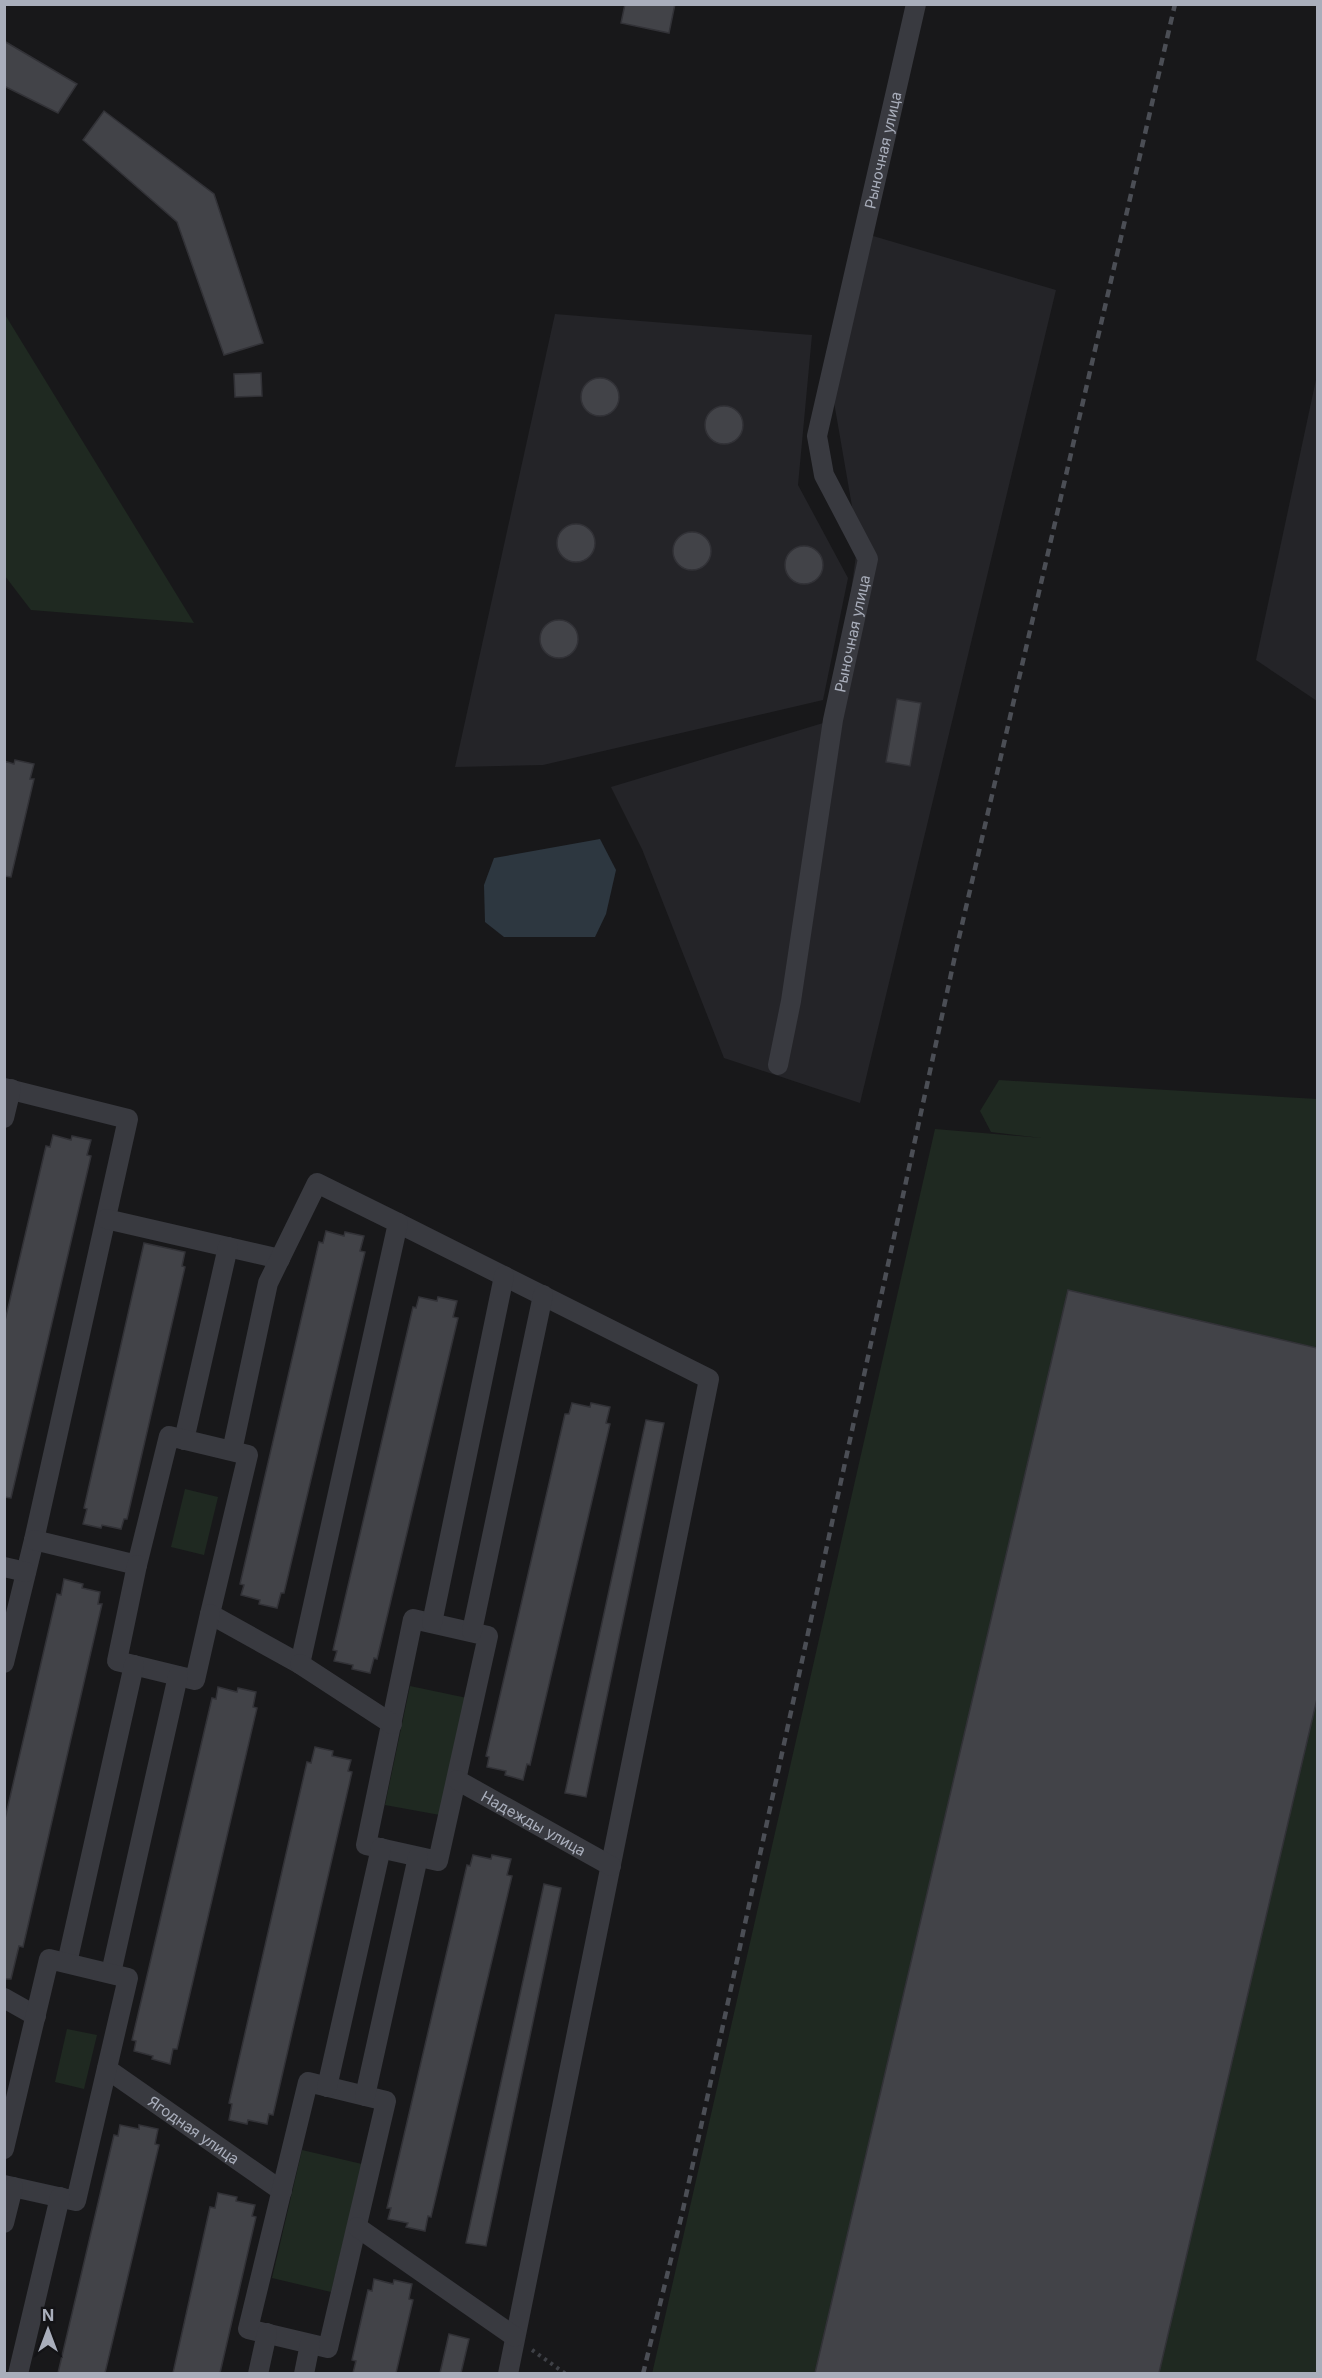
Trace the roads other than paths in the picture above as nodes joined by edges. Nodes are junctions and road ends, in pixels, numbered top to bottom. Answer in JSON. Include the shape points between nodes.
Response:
{"nodes":[{"id":1,"x":916,"y":4,"type":"edge"},
{"id":2,"x":778,"y":1065,"type":"dead end"},
{"id":3,"x":8,"y":1088,"type":"edge"},
{"id":4,"x":4,"y":1118,"type":"edge"},
{"id":5,"x":106,"y":1219,"type":"junction"},
{"id":6,"x":399,"y":1222,"type":"junction"},
{"id":7,"x":228,"y":1247,"type":"junction"},
{"id":8,"x":280,"y":1259,"type":"junction"},
{"id":9,"x":504,"y":1276,"type":"junction"},
{"id":10,"x":543,"y":1295,"type":"junction"},
{"id":11,"x":184,"y":1440,"type":"junction"},
{"id":12,"x":232,"y":1451,"type":"junction"},
{"id":13,"x":34,"y":1540,"type":"junction"},
{"id":14,"x":137,"y":1565,"type":"junction"},
{"id":15,"x":4,"y":1567,"type":"edge"},
{"id":16,"x":26,"y":1572,"type":"junction"},
{"id":17,"x":210,"y":1614,"type":"junction"},
{"id":18,"x":432,"y":1623,"type":"junction"},
{"id":19,"x":472,"y":1632,"type":"junction"},
{"id":20,"x":4,"y":1663,"type":"edge"},
{"id":21,"x":300,"y":1664,"type":"junction"},
{"id":22,"x":134,"y":1665,"type":"junction"},
{"id":23,"x":178,"y":1676,"type":"junction"},
{"id":24,"x":392,"y":1724,"type":"junction"},
{"id":25,"x":457,"y":1780,"type":"junction"},
{"id":26,"x":381,"y":1848,"type":"junction"},
{"id":27,"x":418,"y":1857,"type":"junction"},
{"id":28,"x":611,"y":1866,"type":"junction"},
{"id":29,"x":67,"y":1963,"type":"junction"},
{"id":30,"x":111,"y":1973,"type":"junction"},
{"id":31,"x":4,"y":1998,"type":"edge"},
{"id":32,"x":36,"y":2016,"type":"junction"},
{"id":33,"x":106,"y":2069,"type":"junction"},
{"id":34,"x":327,"y":2087,"type":"junction"},
{"id":35,"x":365,"y":2096,"type":"junction"},
{"id":36,"x":4,"y":2149,"type":"edge"},
{"id":37,"x":9,"y":2186,"type":"edge"},
{"id":38,"x":282,"y":2191,"type":"junction"},
{"id":39,"x":60,"y":2198,"type":"junction"},
{"id":40,"x":4,"y":2223,"type":"edge"},
{"id":41,"x":357,"y":2227,"type":"junction"},
{"id":42,"x":267,"y":2333,"type":"junction"},
{"id":43,"x":516,"y":2337,"type":"junction"},
{"id":44,"x":310,"y":2344,"type":"junction"},
{"id":45,"x":18,"y":2373,"type":"edge"},
{"id":46,"x":258,"y":2373,"type":"edge"},
{"id":47,"x":304,"y":2373,"type":"edge"},
{"id":48,"x":508,"y":2373,"type":"edge"}],
"edges":[{"from":1,"to":2,"type":"street","name":"Рыночная улица","via":[[817,436],[824,475],[868,559],[833,720]]},
{"from":3,"to":4,"type":"street"},
{"from":3,"to":5,"type":"street","via":[[128,1119]]},
{"from":5,"to":7,"type":"street"},
{"from":5,"to":13,"type":"street"},
{"from":6,"to":8,"type":"street","via":[[317,1184]]},
{"from":6,"to":9,"type":"street"},
{"from":6,"to":21,"type":"street"},
{"from":7,"to":8,"type":"street"},
{"from":7,"to":11,"type":"street"},
{"from":8,"to":12,"type":"street","via":[[268,1283]]},
{"from":9,"to":10,"type":"street"},
{"from":9,"to":18,"type":"street"},
{"from":10,"to":19,"type":"street"},
{"from":10,"to":28,"type":"street","via":[[709,1379]]},
{"from":11,"to":12,"type":"street"},
{"from":11,"to":14,"type":"street","via":[[168,1436]]},
{"from":12,"to":17,"type":"street","via":[[248,1455]]},
{"from":13,"to":14,"type":"street"},
{"from":13,"to":16,"type":"street"},
{"from":14,"to":22,"type":"street","via":[[117,1661]]},
{"from":15,"to":16,"type":"street"},
{"from":16,"to":20,"type":"street"},
{"from":17,"to":21,"type":"street"},
{"from":17,"to":23,"type":"street","via":[[195,1680]]},
{"from":18,"to":19,"type":"street"},
{"from":18,"to":24,"type":"street","via":[[413,1619]]},
{"from":19,"to":25,"type":"street","via":[[488,1636]]},
{"from":21,"to":24,"type":"street"},
{"from":22,"to":23,"type":"street"},
{"from":22,"to":29,"type":"street"},
{"from":23,"to":30,"type":"street"},
{"from":24,"to":26,"type":"street","via":[[366,1845]]},
{"from":25,"to":27,"type":"street","via":[[438,1861]]},
{"from":25,"to":28,"type":"street","name":"Надежды улица"},
{"from":26,"to":27,"type":"street"},
{"from":26,"to":34,"type":"street"},
{"from":27,"to":35,"type":"street"},
{"from":28,"to":43,"type":"street"},
{"from":29,"to":30,"type":"street"},
{"from":29,"to":32,"type":"street","via":[[49,1959]]},
{"from":30,"to":33,"type":"street","via":[[128,1978]]},
{"from":31,"to":32,"type":"street"},
{"from":32,"to":36,"type":"street"},
{"from":33,"to":38,"type":"street","name":"Ягодная улица"},
{"from":33,"to":39,"type":"street","via":[[76,2201]]},
{"from":34,"to":35,"type":"street"},
{"from":34,"to":38,"type":"street","via":[[308,2082]]},
{"from":35,"to":41,"type":"street","via":[[386,2101]]},
{"from":37,"to":39,"type":"street"},
{"from":37,"to":40,"type":"street"},
{"from":38,"to":42,"type":"street","via":[[248,2329]]},
{"from":39,"to":45,"type":"street"},
{"from":41,"to":43,"type":"street"},
{"from":41,"to":44,"type":"street","via":[[328,2348]]},
{"from":42,"to":44,"type":"street"},
{"from":42,"to":46,"type":"street"},
{"from":43,"to":48,"type":"street"},
{"from":44,"to":47,"type":"street"}]}
